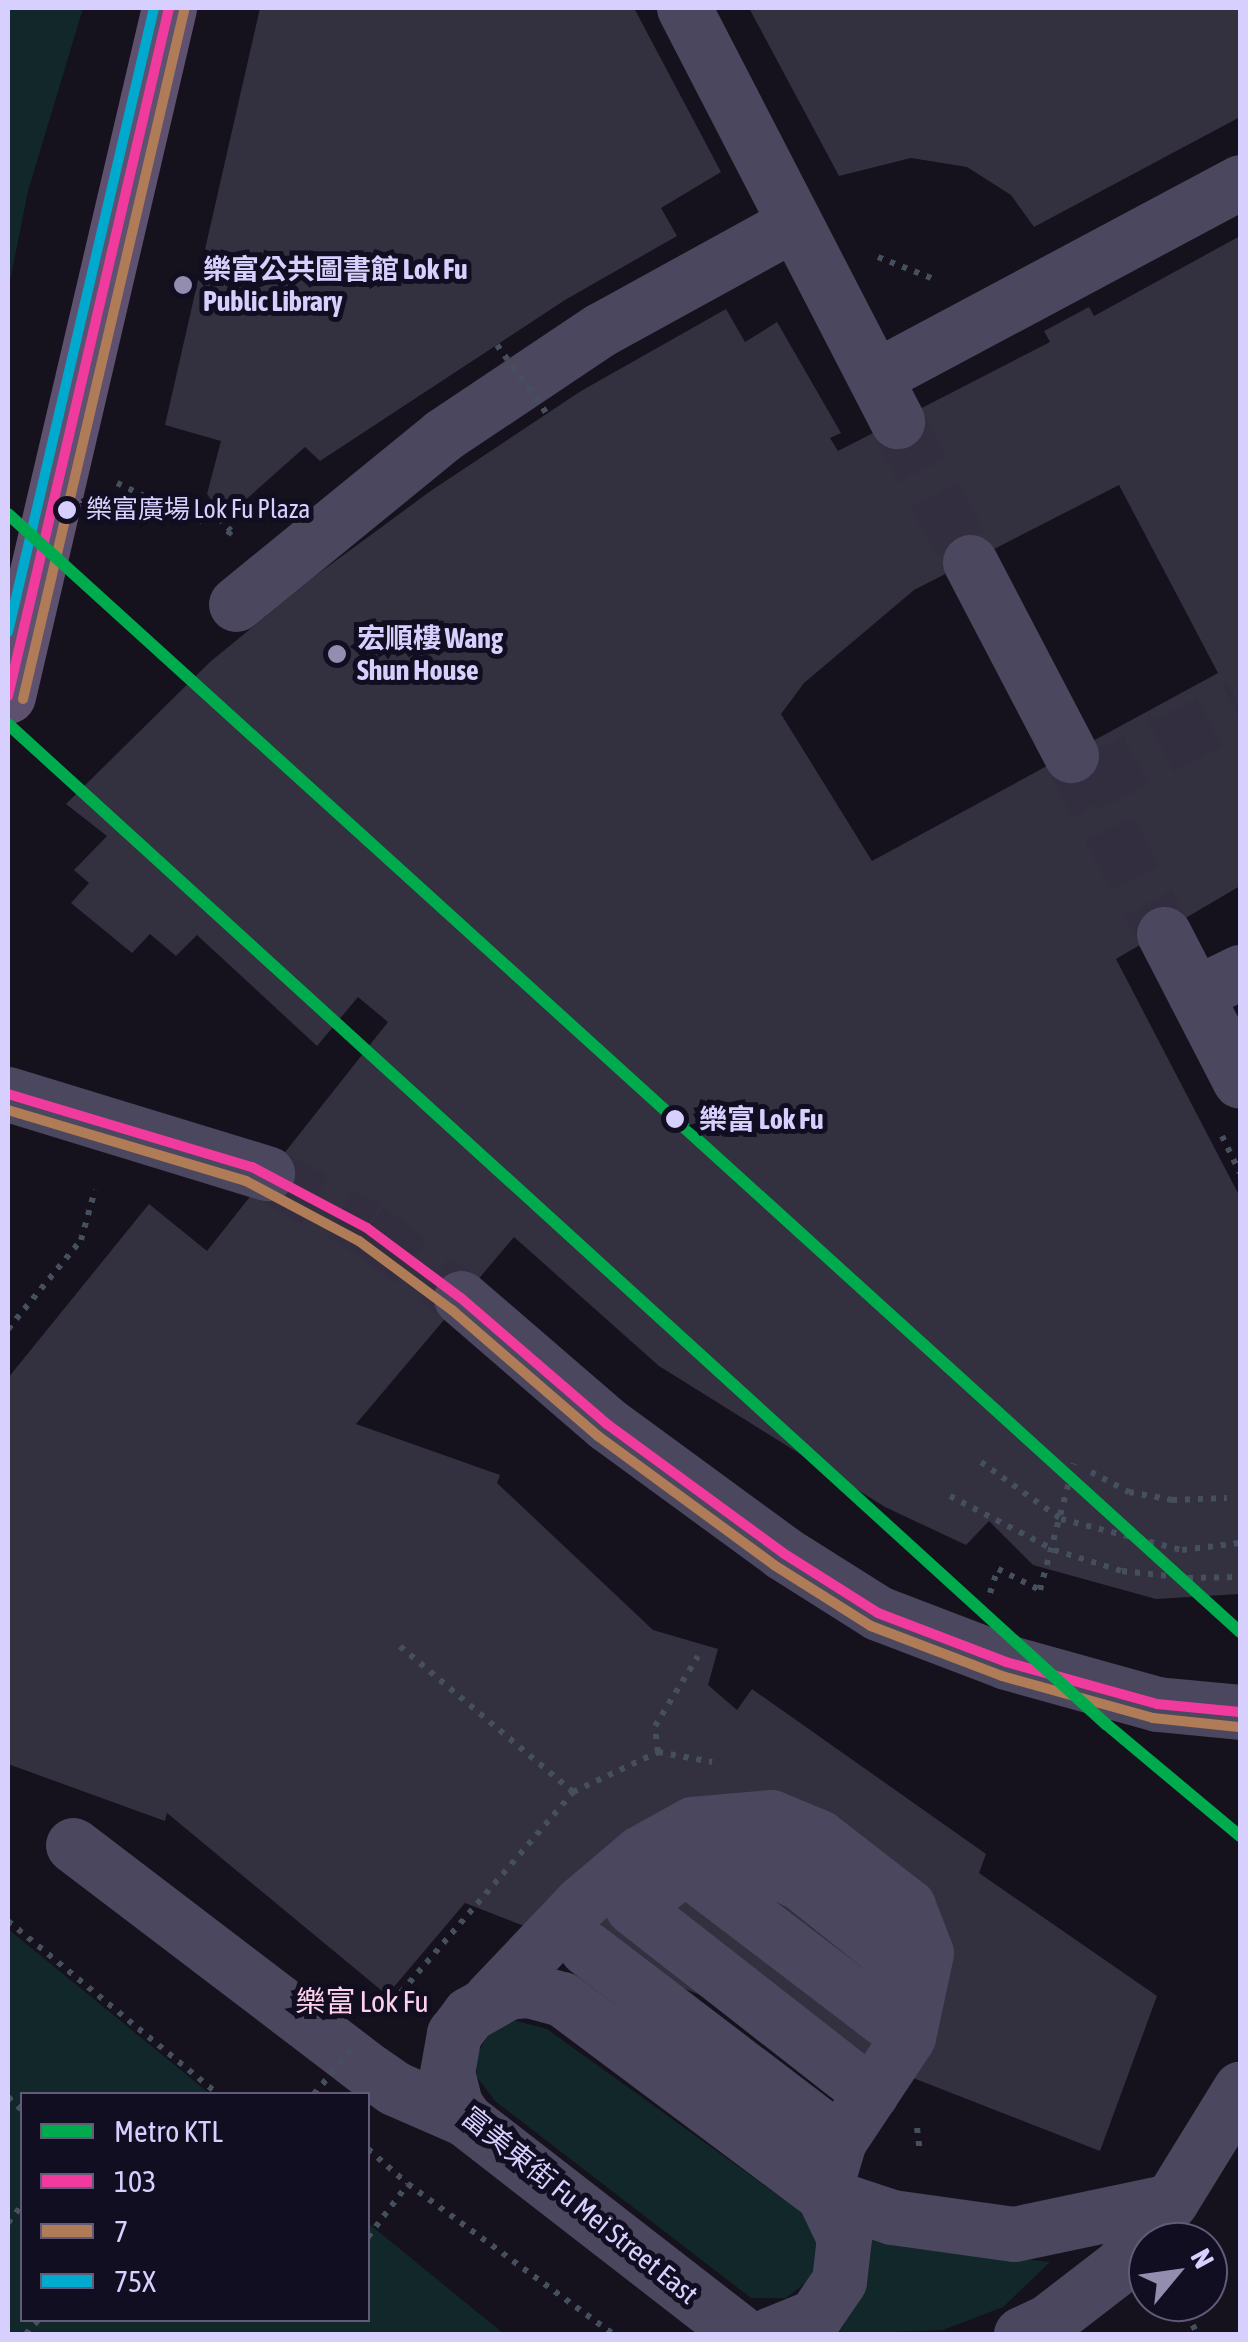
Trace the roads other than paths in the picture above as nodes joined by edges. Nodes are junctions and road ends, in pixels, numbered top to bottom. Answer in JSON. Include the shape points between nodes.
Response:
{"nodes":[{"id":1,"x":169,"y":8,"type":"edge"},
{"id":2,"x":684,"y":8,"type":"edge"},
{"id":3,"x":1240,"y":182,"type":"edge"},
{"id":4,"x":794,"y":223,"type":"junction"},
{"id":5,"x":970,"y":562,"type":"tunnel mouth"},
{"id":6,"x":236,"y":604,"type":"dead end"},
{"id":7,"x":8,"y":696,"type":"edge"},
{"id":8,"x":1071,"y":755,"type":"tunnel mouth"},
{"id":9,"x":1164,"y":934,"type":"tunnel mouth"},
{"id":10,"x":1218,"y":983,"type":"edge"},
{"id":11,"x":1240,"y":1080,"type":"edge"},
{"id":12,"x":8,"y":1094,"type":"edge"},
{"id":13,"x":267,"y":1173,"type":"tunnel mouth"},
{"id":14,"x":461,"y":1298,"type":"tunnel mouth"},
{"id":15,"x":1240,"y":1712,"type":"edge"},
{"id":16,"x":73,"y":1845,"type":"dead end"},
{"id":17,"x":632,"y":1907,"type":"junction"},
{"id":18,"x":586,"y":1948,"type":"junction"},
{"id":19,"x":548,"y":1994,"type":"junction"},
{"id":20,"x":490,"y":1999,"type":"junction"},
{"id":21,"x":908,"y":2037,"type":"junction"},
{"id":22,"x":1240,"y":2089,"type":"edge"},
{"id":23,"x":871,"y":2094,"type":"junction"},
{"id":24,"x":465,"y":2119,"type":"junction"},
{"id":25,"x":839,"y":2141,"type":"junction"},
{"id":26,"x":823,"y":2194,"type":"junction"},
{"id":27,"x":1171,"y":2201,"type":"junction"},
{"id":28,"x":753,"y":2334,"type":"edge"},
{"id":29,"x":1020,"y":2334,"type":"edge"}],
"edges":[{"from":1,"to":7,"type":"main road"},
{"from":2,"to":4,"type":"street"},
{"from":3,"to":4,"type":"street","via":[[886,399]]},
{"from":4,"to":6,"type":"street","via":[[600,330],[443,435]]},
{"from":5,"to":8,"type":"street"},
{"from":9,"to":10,"type":"street"},
{"from":10,"to":11,"type":"street"},
{"from":12,"to":13,"type":"street"},
{"from":14,"to":15,"type":"street","via":[[608,1424],[783,1553],[878,1613],[1006,1662],[1157,1704]]},
{"from":16,"to":24,"type":"street","via":[[394,2088]]},
{"from":17,"to":18,"type":"street"},
{"from":17,"to":21,"type":"street","via":[[685,1866]]},
{"from":17,"to":23,"type":"street"},
{"from":18,"to":19,"type":"street"},
{"from":18,"to":25,"type":"street"},
{"from":19,"to":20,"type":"street","via":[[508,1992]]},
{"from":19,"to":26,"type":"street","name":"富美東街 Fu Mei Street East"},
{"from":20,"to":21,"type":"street","name":"富美東街 Fu Mei Street East","via":[[581,1903],[640,1853],[692,1824],[770,1817],[819,1837],[908,1906],[926,1953]]},
{"from":20,"to":24,"type":"street","name":"富美東街 Fu Mei Street East","via":[[454,2034],[448,2058],[449,2087]]},
{"from":21,"to":23,"type":"street"},
{"from":22,"to":27,"type":"street"},
{"from":23,"to":25,"type":"street"},
{"from":24,"to":28,"type":"street","name":"富美東街 Fu Mei Street East"},
{"from":25,"to":26,"type":"street"},
{"from":26,"to":27,"type":"street","name":"富美東街 Fu Mei Street East","via":[[892,2217],[1014,2234]]},
{"from":26,"to":28,"type":"street","name":"富美東街 Fu Mei Street East","via":[[844,2238],[839,2281],[814,2316]]},
{"from":27,"to":29,"type":"street","via":[[1121,2266],[1047,2322]]}]}
